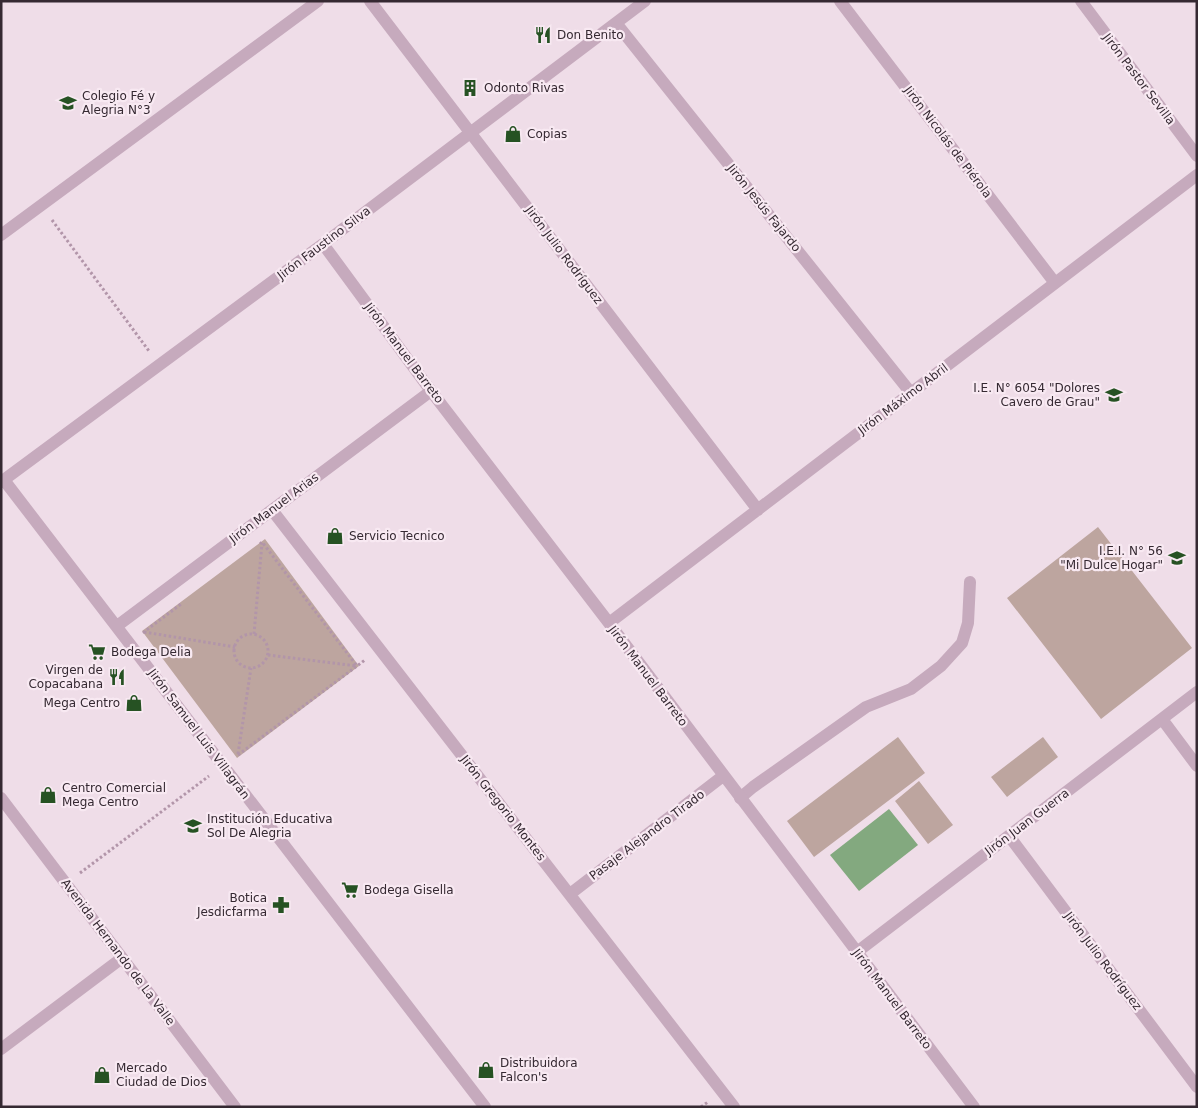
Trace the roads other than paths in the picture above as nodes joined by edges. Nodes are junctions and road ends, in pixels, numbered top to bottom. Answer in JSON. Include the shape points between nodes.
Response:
{"nodes":[{"id":1,"x":318,"y":1,"type":"edge"},
{"id":2,"x":370,"y":1,"type":"edge"},
{"id":3,"x":645,"y":1,"type":"edge"},
{"id":4,"x":840,"y":1,"type":"edge"},
{"id":5,"x":1081,"y":1,"type":"edge"},
{"id":6,"x":616,"y":23,"type":"junction"},
{"id":7,"x":470,"y":133,"type":"junction"},
{"id":8,"x":1197,"y":156,"type":"edge"},
{"id":9,"x":1197,"y":176,"type":"edge"},
{"id":10,"x":1,"y":235,"type":"edge"},
{"id":11,"x":323,"y":244,"type":"junction"},
{"id":12,"x":1055,"y":284,"type":"junction"},
{"id":13,"x":431,"y":391,"type":"junction"},
{"id":14,"x":911,"y":393,"type":"junction"},
{"id":15,"x":3,"y":481,"type":"edge"},
{"id":16,"x":272,"y":510,"type":"junction"},
{"id":17,"x":758,"y":510,"type":"junction"},
{"id":18,"x":970,"y":582,"type":"dead end"},
{"id":19,"x":609,"y":623,"type":"junction"},
{"id":20,"x":117,"y":626,"type":"junction"},
{"id":21,"x":1197,"y":692,"type":"edge"},
{"id":22,"x":1162,"y":719,"type":"junction"},
{"id":23,"x":1197,"y":766,"type":"edge"},
{"id":24,"x":724,"y":776,"type":"junction"},
{"id":25,"x":1,"y":798,"type":"edge"},
{"id":26,"x":740,"y":798,"type":"junction"},
{"id":27,"x":1008,"y":836,"type":"junction"},
{"id":28,"x":570,"y":894,"type":"junction"},
{"id":29,"x":857,"y":952,"type":"junction"},
{"id":30,"x":122,"y":958,"type":"junction"},
{"id":31,"x":1,"y":1050,"type":"edge"},
{"id":32,"x":1197,"y":1087,"type":"edge"},
{"id":33,"x":235,"y":1107,"type":"edge"},
{"id":34,"x":485,"y":1107,"type":"edge"},
{"id":35,"x":734,"y":1107,"type":"edge"},
{"id":36,"x":974,"y":1107,"type":"edge"}],
"edges":[{"from":1,"to":10,"type":"street"},
{"from":2,"to":7,"type":"street","name":"Jirón Julio Rodríguez"},
{"from":3,"to":6,"type":"street","name":"Jirón Faustino Silva"},
{"from":4,"to":12,"type":"street","name":"Jirón Nicolás de Piérola"},
{"from":5,"to":8,"type":"street","name":"Jirón Pastor Sevilla"},
{"from":6,"to":7,"type":"street","name":"Jirón Faustino Silva"},
{"from":6,"to":14,"type":"street","name":"Jirón Jesús Fajardo"},
{"from":7,"to":11,"type":"street","name":"Jirón Faustino Silva"},
{"from":7,"to":17,"type":"street","name":"Jirón Julio Rodríguez"},
{"from":9,"to":12,"type":"street","name":"Jirón Máximo Abril"},
{"from":11,"to":13,"type":"street","name":"Jirón Manuel Barreto"},
{"from":11,"to":15,"type":"street","name":"Jirón Faustino Silva"},
{"from":12,"to":14,"type":"street","name":"Jirón Máximo Abril"},
{"from":13,"to":16,"type":"street","name":"Jirón Manuel Arias"},
{"from":13,"to":19,"type":"street","name":"Jirón Manuel Barreto"},
{"from":14,"to":17,"type":"street","name":"Jirón Máximo Abril"},
{"from":15,"to":20,"type":"street","name":"Jirón Samuel Luis Villagrán"},
{"from":16,"to":20,"type":"street","name":"Jirón Manuel Arias"},
{"from":16,"to":28,"type":"street","name":"Jirón Gregorio Montes"},
{"from":17,"to":19,"type":"street","name":"Jirón Máximo Abril"},
{"from":18,"to":26,"type":"street","via":[[968,623],[962,643],[941,666],[911,688],[866,706]]},
{"from":19,"to":24,"type":"street","name":"Jirón Manuel Barreto"},
{"from":20,"to":34,"type":"street","name":"Jirón Samuel Luis Villagrán"},
{"from":21,"to":22,"type":"street","name":"Jirón Juan Guerra"},
{"from":22,"to":23,"type":"street"},
{"from":22,"to":27,"type":"street","name":"Jirón Juan Guerra"},
{"from":24,"to":26,"type":"street","name":"Jirón Manuel Barreto"},
{"from":24,"to":28,"type":"street","name":"Pasaje Alejandro Tirado"},
{"from":25,"to":30,"type":"street","name":"Avenida Hernando de La Valle"},
{"from":26,"to":29,"type":"street","name":"Jirón Manuel Barreto"},
{"from":27,"to":29,"type":"street","name":"Jirón Juan Guerra"},
{"from":27,"to":32,"type":"street","name":"Jirón Julio Rodríguez"},
{"from":28,"to":35,"type":"street","name":"Jirón Gregorio Montes"},
{"from":29,"to":36,"type":"street","name":"Jirón Manuel Barreto"},
{"from":30,"to":31,"type":"street"},
{"from":30,"to":33,"type":"street","name":"Avenida Hernando de La Valle"}]}
